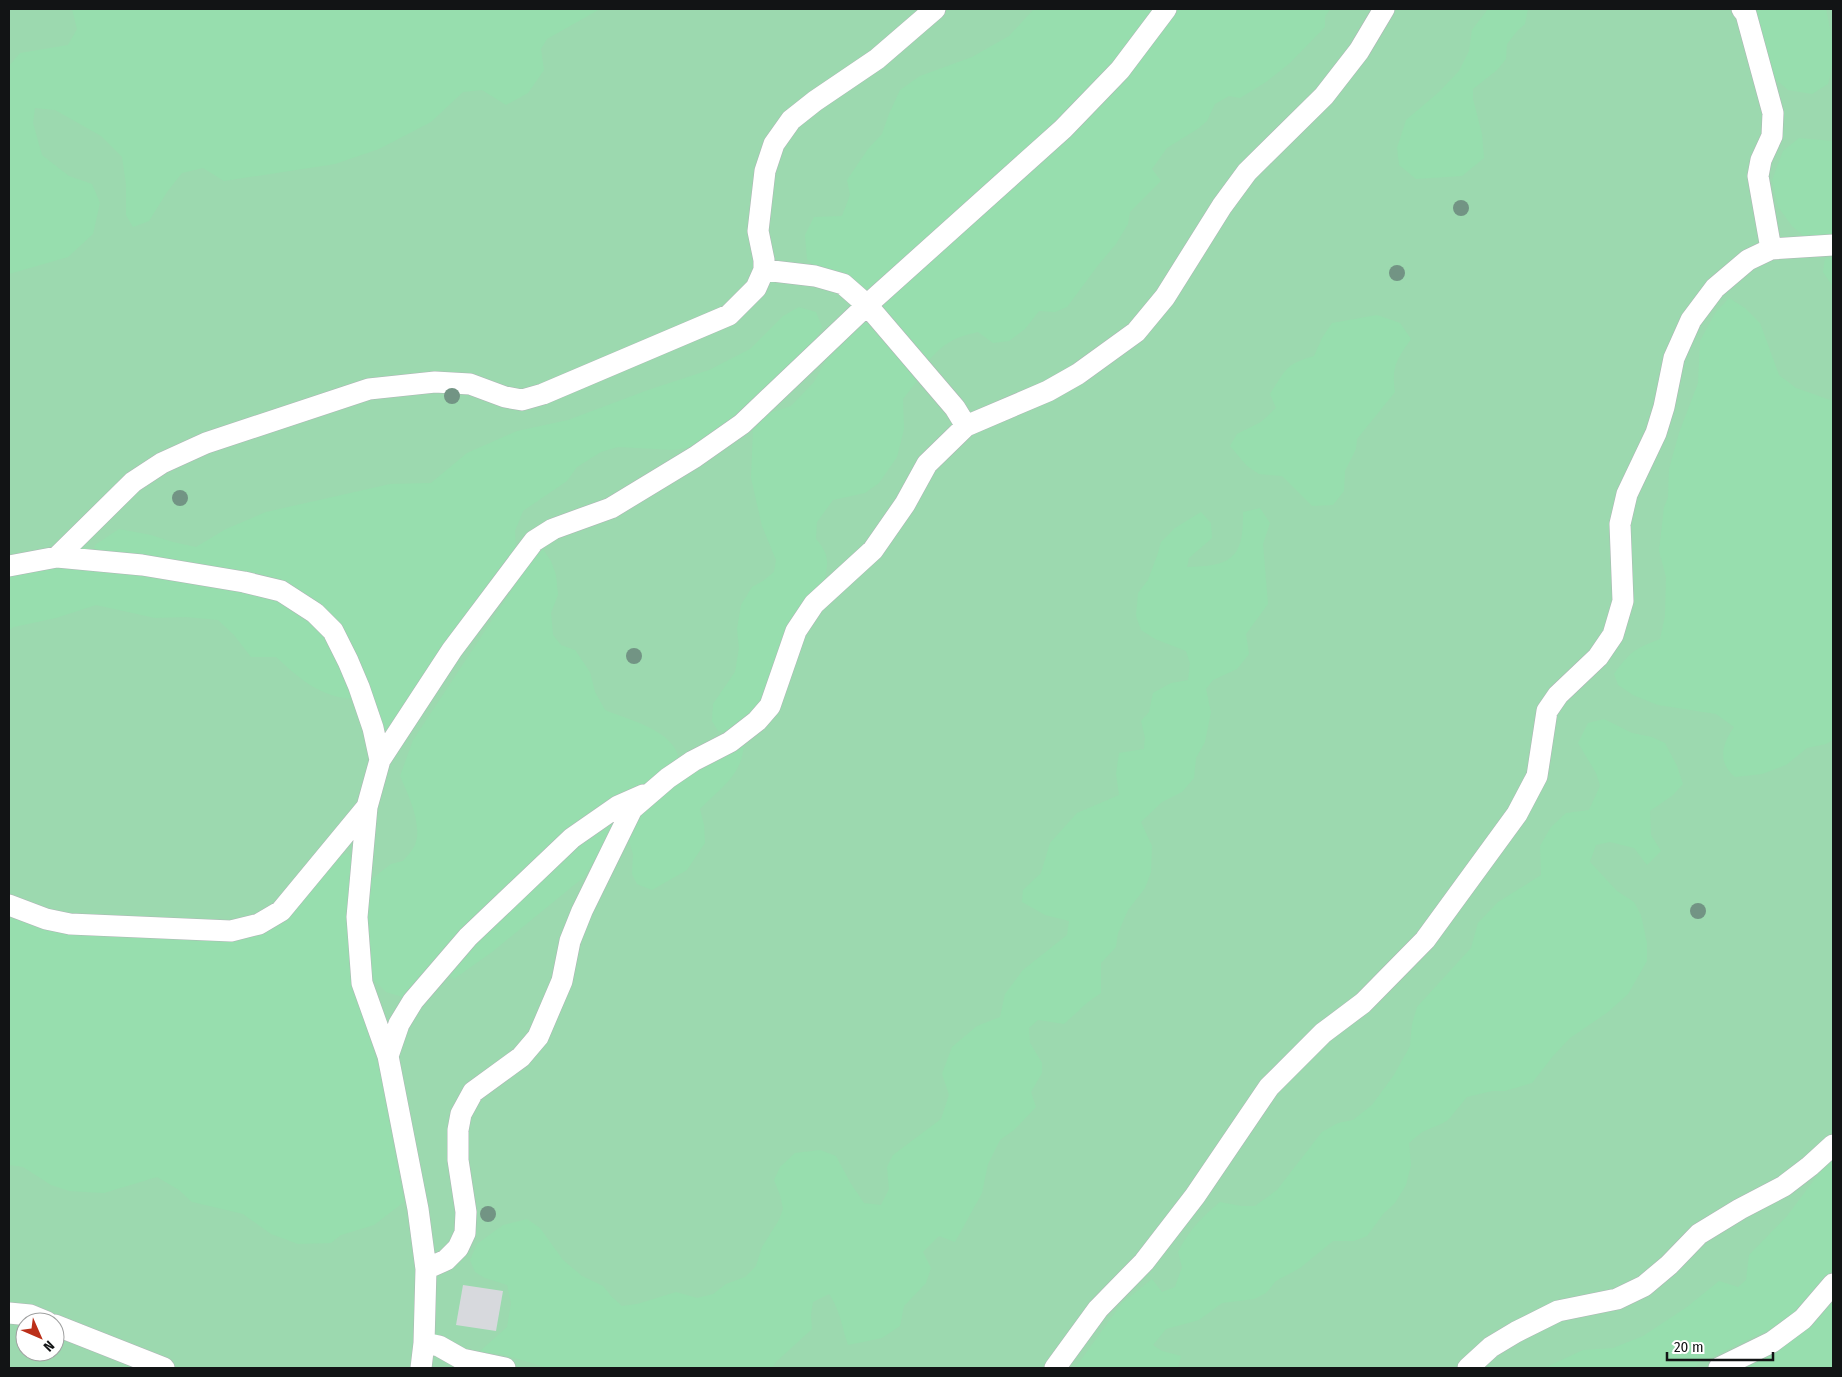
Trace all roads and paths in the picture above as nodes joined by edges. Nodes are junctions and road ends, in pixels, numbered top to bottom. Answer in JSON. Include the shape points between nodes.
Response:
{"nodes":[{"id":1,"x":935,"y":9,"type":"edge"},
{"id":2,"x":1166,"y":9,"type":"edge"},
{"id":3,"x":1384,"y":9,"type":"edge"},
{"id":4,"x":1742,"y":9,"type":"edge"},
{"id":5,"x":1833,"y":245,"type":"edge"},
{"id":6,"x":1771,"y":249,"type":"junction"},
{"id":7,"x":764,"y":270,"type":"junction"},
{"id":8,"x":867,"y":305,"type":"junction"},
{"id":9,"x":966,"y":426,"type":"junction"},
{"id":10,"x":57,"y":557,"type":"junction"},
{"id":11,"x":9,"y":566,"type":"edge"},
{"id":12,"x":380,"y":760,"type":"junction"},
{"id":13,"x":654,"y":790,"type":"junction"},
{"id":14,"x":367,"y":807,"type":"junction"},
{"id":15,"x":9,"y":905,"type":"edge"},
{"id":16,"x":388,"y":1056,"type":"junction"},
{"id":17,"x":1833,"y":1145,"type":"edge"},
{"id":18,"x":426,"y":1269,"type":"junction"},
{"id":19,"x":1833,"y":1284,"type":"edge"},
{"id":20,"x":65,"y":1329,"type":"edge"},
{"id":21,"x":424,"y":1343,"type":"junction"},
{"id":22,"x":164,"y":1368,"type":"edge"},
{"id":23,"x":421,"y":1368,"type":"edge"},
{"id":24,"x":505,"y":1368,"type":"edge"},
{"id":25,"x":1055,"y":1368,"type":"edge"},
{"id":26,"x":1468,"y":1368,"type":"edge"},
{"id":27,"x":1719,"y":1368,"type":"edge"}],
"edges":[{"from":1,"to":7,"type":"lane","via":[[877,59],[791,120],[774,144],[764,171],[758,231]]},
{"from":2,"to":8,"type":"lane","via":[[1120,70],[1063,129]]},
{"from":3,"to":9,"type":"lane","via":[[1359,51],[1324,96],[1247,172],[1165,297],[1136,332],[1078,374],[1048,391]]},
{"from":4,"to":6,"type":"lane","via":[[1773,113],[1772,136],[1758,176]]},
{"from":5,"to":6,"type":"lane"},
{"from":6,"to":25,"type":"lane","via":[[1748,260],[1715,288],[1691,320],[1674,358],[1656,432],[1627,494],[1620,524],[1623,601],[1613,635],[1598,657],[1547,711],[1537,776],[1517,814],[1425,940],[1363,1003],[1323,1033],[1269,1087],[1195,1196],[1144,1262],[1098,1309]]},
{"from":7,"to":8,"type":"lane","via":[[815,276],[843,284]]},
{"from":7,"to":10,"type":"lane","via":[[756,288],[729,315],[543,394],[522,400],[470,384],[434,382],[369,389],[206,443],[133,482]]},
{"from":8,"to":9,"type":"lane","via":[[955,408]]},
{"from":8,"to":12,"type":"lane","via":[[742,424],[611,508],[553,528],[534,541],[452,650]]},
{"from":9,"to":13,"type":"lane","via":[[927,464],[905,504],[873,550],[814,604],[796,631],[770,706],[730,742],[693,760]]},
{"from":10,"to":11,"type":"lane"},
{"from":10,"to":12,"type":"lane","via":[[142,565],[244,582],[281,591],[297,600],[333,631],[373,728]]},
{"from":12,"to":14,"type":"lane"},
{"from":13,"to":16,"type":"lane","via":[[618,806],[572,838],[468,937],[413,1001],[399,1024]]},
{"from":13,"to":18,"type":"lane","via":[[632,810],[582,911],[570,941],[562,982],[538,1038],[521,1057],[473,1092],[461,1114],[458,1160],[466,1212],[465,1233],[458,1248],[446,1260]]},
{"from":14,"to":15,"type":"lane","via":[[281,911],[259,924],[231,931],[70,924]]},
{"from":14,"to":16,"type":"lane","via":[[357,917],[362,983]]},
{"from":16,"to":18,"type":"lane","via":[[418,1209]]},
{"from":17,"to":26,"type":"lane","via":[[1784,1186],[1699,1234],[1644,1286],[1617,1299],[1558,1312],[1491,1347]]},
{"from":18,"to":21,"type":"lane"},
{"from":19,"to":27,"type":"lane","via":[[1803,1319],[1772,1342]]},
{"from":20,"to":22,"type":"lane"},
{"from":21,"to":23,"type":"lane"},
{"from":21,"to":24,"type":"lane","via":[[439,1346],[462,1359]]}]}
